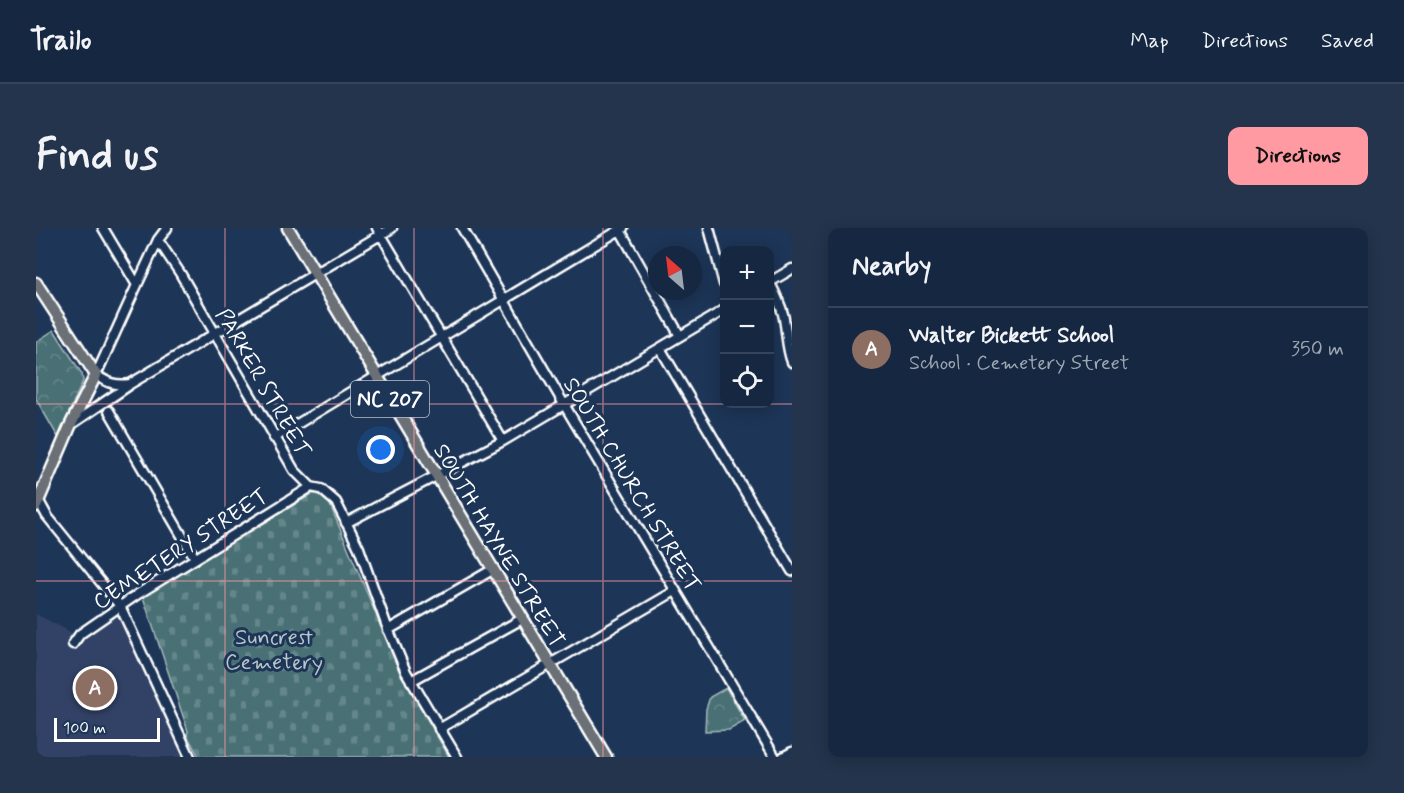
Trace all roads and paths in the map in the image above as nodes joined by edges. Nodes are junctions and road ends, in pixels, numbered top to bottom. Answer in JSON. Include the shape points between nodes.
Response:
{"nodes":[{"id":1,"x":103,"y":228,"type":"edge"},
{"id":2,"x":166,"y":228,"type":"edge"},
{"id":3,"x":288,"y":228,"type":"edge"},
{"id":4,"x":392,"y":228,"type":"edge"},
{"id":5,"x":462,"y":228,"type":"edge"},
{"id":6,"x":709,"y":228,"type":"edge"},
{"id":7,"x":622,"y":229,"type":"edge"},
{"id":8,"x":379,"y":231,"type":"edge"},
{"id":9,"x":158,"y":240,"type":"junction"},
{"id":10,"x":720,"y":269,"type":"edge"},
{"id":11,"x":792,"y":269,"type":"edge"},
{"id":12,"x":315,"y":273,"type":"junction"},
{"id":13,"x":774,"y":280,"type":"edge"},
{"id":14,"x":36,"y":283,"type":"edge"},
{"id":15,"x":136,"y":285,"type":"junction"},
{"id":16,"x":774,"y":291,"type":"edge"},
{"id":17,"x":504,"y":300,"type":"junction"},
{"id":18,"x":720,"y":312,"type":"edge"},
{"id":19,"x":215,"y":333,"type":"junction"},
{"id":20,"x":680,"y":336,"type":"junction"},
{"id":21,"x":442,"y":337,"type":"junction"},
{"id":22,"x":660,"y":348,"type":"junction"},
{"id":23,"x":792,"y":362,"type":"edge"},
{"id":24,"x":96,"y":375,"type":"junction"},
{"id":25,"x":376,"y":376,"type":"junction"},
{"id":26,"x":130,"y":384,"type":"junction"},
{"id":27,"x":565,"y":406,"type":"junction"},
{"id":28,"x":109,"y":411,"type":"dead end"},
{"id":29,"x":71,"y":424,"type":"junction"},
{"id":30,"x":274,"y":438,"type":"junction"},
{"id":31,"x":503,"y":441,"type":"junction"},
{"id":32,"x":437,"y":477,"type":"junction"},
{"id":33,"x":311,"y":487,"type":"junction"},
{"id":34,"x":37,"y":500,"type":"edge"},
{"id":35,"x":346,"y":523,"type":"junction"},
{"id":36,"x":195,"y":558,"type":"junction"},
{"id":37,"x":492,"y":570,"type":"junction"},
{"id":38,"x":792,"y":571,"type":"edge"},
{"id":39,"x":675,"y":591,"type":"junction"},
{"id":40,"x":120,"y":606,"type":"junction"},
{"id":41,"x":522,"y":619,"type":"junction"},
{"id":42,"x":388,"y":630,"type":"junction"},
{"id":43,"x":74,"y":644,"type":"dead end"},
{"id":44,"x":549,"y":665,"type":"junction"},
{"id":45,"x":411,"y":681,"type":"junction"},
{"id":46,"x":440,"y":729,"type":"junction"},
{"id":47,"x":792,"y":752,"type":"edge"},
{"id":48,"x":190,"y":757,"type":"edge"},
{"id":49,"x":457,"y":757,"type":"edge"},
{"id":50,"x":606,"y":757,"type":"edge"},
{"id":51,"x":775,"y":757,"type":"edge"},
{"id":52,"x":783,"y":757,"type":"edge"}],
"edges":[{"from":1,"to":15,"type":"street"},
{"from":2,"to":9,"type":"street"},
{"from":3,"to":12,"type":"main road","name":"SOUTH HAYNE STREET","number":"NC 207"},
{"from":4,"to":8,"type":"street"},
{"from":5,"to":17,"type":"street","name":"SOUTH CHURCH STREET"},
{"from":6,"to":10,"type":"street"},
{"from":7,"to":17,"type":"street"},
{"from":7,"to":20,"type":"street"},
{"from":8,"to":12,"type":"street"},
{"from":8,"to":21,"type":"street"},
{"from":9,"to":15,"type":"street"},
{"from":9,"to":19,"type":"street","name":"PARKER STREET"},
{"from":11,"to":13,"type":"street"},
{"from":12,"to":19,"type":"street"},
{"from":12,"to":25,"type":"main road","name":"SOUTH HAYNE STREET","number":"NC 207"},
{"from":14,"to":24,"type":"main road"},
{"from":15,"to":24,"type":"street"},
{"from":16,"to":23,"type":"street"},
{"from":17,"to":21,"type":"street"},
{"from":17,"to":27,"type":"street","name":"SOUTH CHURCH STREET"},
{"from":18,"to":20,"type":"street"},
{"from":19,"to":26,"type":"street"},
{"from":19,"to":30,"type":"street","name":"PARKER STREET"},
{"from":20,"to":22,"type":"street"},
{"from":21,"to":25,"type":"street"},
{"from":21,"to":31,"type":"street"},
{"from":22,"to":27,"type":"street"},
{"from":22,"to":38,"type":"street"},
{"from":24,"to":26,"type":"street","via":[[110,384]]},
{"from":24,"to":29,"type":"main road"},
{"from":25,"to":30,"type":"street"},
{"from":25,"to":32,"type":"main road","name":"SOUTH HAYNE STREET","number":"NC 207"},
{"from":26,"to":29,"type":"street"},
{"from":27,"to":31,"type":"street"},
{"from":27,"to":39,"type":"street","name":"SOUTH CHURCH STREET"},
{"from":28,"to":36,"type":"street"},
{"from":29,"to":34,"type":"main road"},
{"from":30,"to":33,"type":"street","name":"PARKER STREET","via":[[294,471]]},
{"from":31,"to":32,"type":"street"},
{"from":32,"to":35,"type":"street"},
{"from":32,"to":37,"type":"main road","name":"SOUTH HAYNE STREET","number":"NC 207"},
{"from":33,"to":35,"type":"street","name":"PARKER STREET","via":[[321,489],[336,502]]},
{"from":33,"to":36,"type":"street","name":"CEMETERY STREET"},
{"from":34,"to":40,"type":"street"},
{"from":35,"to":42,"type":"street","name":"PARKER STREET"},
{"from":36,"to":40,"type":"street","name":"CEMETERY STREET"},
{"from":37,"to":41,"type":"main road","name":"SOUTH HAYNE STREET","number":"NC 207"},
{"from":37,"to":42,"type":"street"},
{"from":39,"to":44,"type":"street"},
{"from":39,"to":51,"type":"street","name":"SOUTH CHURCH STREET"},
{"from":40,"to":43,"type":"street","name":"CEMETERY STREET","via":[[80,634]]},
{"from":40,"to":48,"type":"street"},
{"from":41,"to":44,"type":"main road","name":"SOUTH HAYNE STREET","number":"NC 207"},
{"from":41,"to":45,"type":"street"},
{"from":42,"to":45,"type":"street","name":"PARKER STREET"},
{"from":44,"to":46,"type":"street"},
{"from":44,"to":50,"type":"main road","name":"SOUTH HAYNE STREET","number":"NC 207"},
{"from":45,"to":46,"type":"street","name":"PARKER STREET"},
{"from":46,"to":49,"type":"street","name":"PARKER STREET"},
{"from":47,"to":52,"type":"street"}]}
